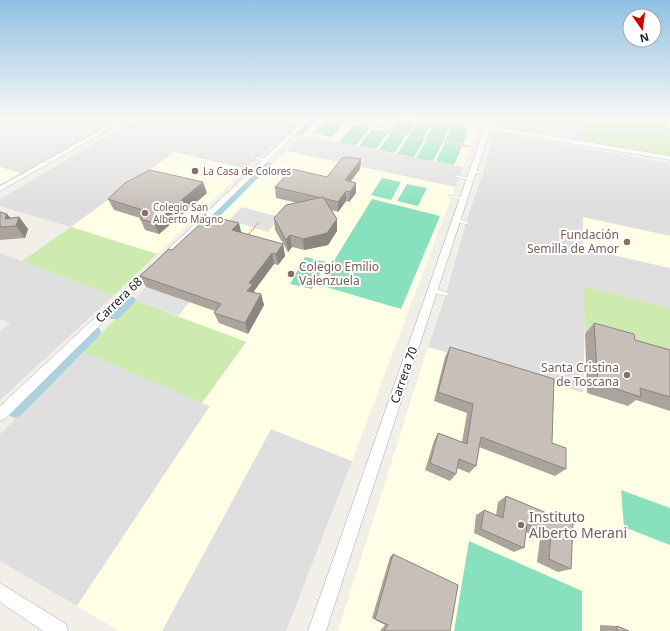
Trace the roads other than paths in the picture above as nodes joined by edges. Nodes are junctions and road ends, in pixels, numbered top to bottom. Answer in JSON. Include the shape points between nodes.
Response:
{"nodes":[{"id":1,"x":72,"y":148,"type":"edge"},
{"id":2,"x":273,"y":148,"type":"edge"},
{"id":3,"x":482,"y":148,"type":"edge"},
{"id":4,"x":621,"y":148,"type":"edge"},
{"id":5,"x":670,"y":158,"type":"edge"},
{"id":6,"x":475,"y":174,"type":"junction"},
{"id":7,"x":457,"y":176,"type":"dead end"},
{"id":8,"x":0,"y":189,"type":"edge"},
{"id":9,"x":432,"y":291,"type":"junction"},
{"id":10,"x":446,"y":294,"type":"dead end"},
{"id":11,"x":0,"y":415,"type":"edge"},
{"id":12,"x":0,"y":592,"type":"edge"},
{"id":13,"x":59,"y":631,"type":"edge"},
{"id":14,"x":318,"y":631,"type":"edge"}],
"edges":[{"from":1,"to":8,"type":"street"},
{"from":2,"to":11,"type":"street","name":"Carrera 68"},
{"from":3,"to":6,"type":"street","name":"Carrera 70"},
{"from":4,"to":5,"type":"street"},
{"from":6,"to":7,"type":"lane"},
{"from":6,"to":9,"type":"street","name":"Carrera 70","via":[[457,198],[461,221]]},
{"from":9,"to":10,"type":"lane"},
{"from":9,"to":14,"type":"street","name":"Carrera 70"},
{"from":12,"to":13,"type":"street"}]}
